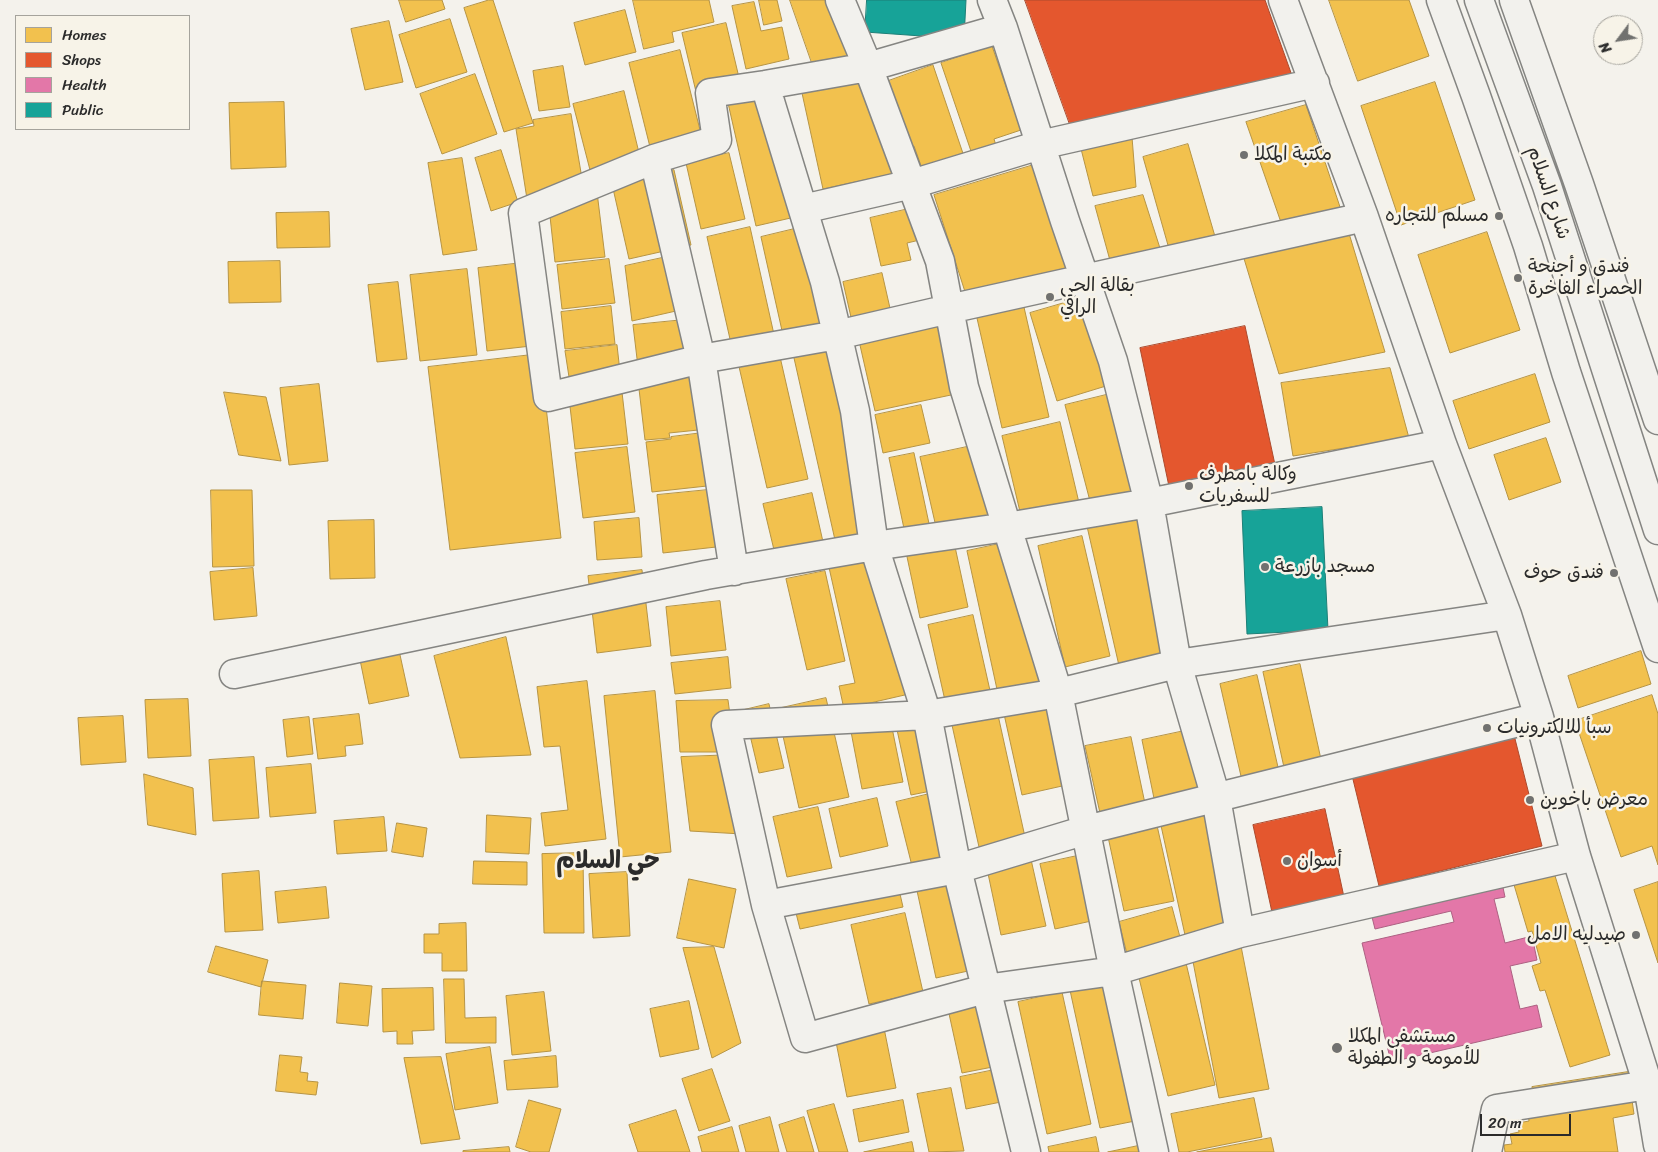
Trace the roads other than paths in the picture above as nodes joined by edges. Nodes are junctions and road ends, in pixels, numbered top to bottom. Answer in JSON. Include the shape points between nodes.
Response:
{"nodes":[{"id":1,"x":840,"y":0,"type":"edge"},
{"id":2,"x":992,"y":0,"type":"edge"},
{"id":3,"x":1283,"y":0,"type":"edge"},
{"id":4,"x":1441,"y":0,"type":"edge"},
{"id":5,"x":1479,"y":0,"type":"edge"},
{"id":6,"x":1514,"y":0,"type":"edge"},
{"id":7,"x":1003,"y":28,"type":"junction"},
{"id":8,"x":868,"y":67,"type":"junction"},
{"id":9,"x":1315,"y":83,"type":"junction"},
{"id":10,"x":765,"y":85,"type":"junction"},
{"id":11,"x":1040,"y":145,"type":"junction"},
{"id":12,"x":654,"y":159,"type":"junction"},
{"id":13,"x":912,"y":184,"type":"junction"},
{"id":14,"x":802,"y":209,"type":"junction"},
{"id":15,"x":1364,"y":217,"type":"junction"},
{"id":16,"x":1085,"y":279,"type":"junction"},
{"id":17,"x":949,"y":308,"type":"junction"},
{"id":18,"x":837,"y":335,"type":"junction"},
{"id":19,"x":701,"y":359,"type":"junction"},
{"id":20,"x":1658,"y":420,"type":"edge"},
{"id":21,"x":1442,"y":444,"type":"junction"},
{"id":22,"x":1149,"y":503,"type":"junction"},
{"id":23,"x":1007,"y":527,"type":"junction"},
{"id":24,"x":1658,"y":530,"type":"edge"},
{"id":25,"x":874,"y":546,"type":"junction"},
{"id":26,"x":734,"y":571,"type":"junction"},
{"id":27,"x":1507,"y":615,"type":"junction"},
{"id":28,"x":1658,"y":648,"type":"edge"},
{"id":29,"x":1177,"y":664,"type":"junction"},
{"id":30,"x":234,"y":674,"type":"dead end"},
{"id":31,"x":1058,"y":693,"type":"junction"},
{"id":32,"x":927,"y":715,"type":"junction"},
{"id":33,"x":1539,"y":717,"type":"junction"},
{"id":34,"x":1216,"y":798,"type":"junction"},
{"id":35,"x":1086,"y":830,"type":"junction"},
{"id":36,"x":1576,"y":856,"type":"junction"},
{"id":37,"x":957,"y":869,"type":"junction"},
{"id":38,"x":766,"y":905,"type":"junction"},
{"id":39,"x":1240,"y":933,"type":"junction"},
{"id":40,"x":1114,"y":971,"type":"junction"},
{"id":41,"x":985,"y":989,"type":"junction"},
{"id":42,"x":1648,"y":1086,"type":"junction"},
{"id":43,"x":1658,"y":1144,"type":"edge"},
{"id":44,"x":1026,"y":1152,"type":"edge"},
{"id":45,"x":1154,"y":1152,"type":"edge"},
{"id":46,"x":1487,"y":1152,"type":"edge"}],
"edges":[{"from":1,"to":8,"type":"main road"},
{"from":2,"to":7,"type":"main road"},
{"from":3,"to":9,"type":"main road"},
{"from":4,"to":28,"type":"main road","via":[[1528,246],[1566,372]]},
{"from":5,"to":24,"type":"main road","name":"شارع السلام","via":[[1547,186]]},
{"from":6,"to":20,"type":"main road","name":"شارع السلام"},
{"from":7,"to":8,"type":"main road"},
{"from":7,"to":11,"type":"main road"},
{"from":8,"to":10,"type":"main road"},
{"from":8,"to":13,"type":"main road"},
{"from":9,"to":11,"type":"main road"},
{"from":9,"to":15,"type":"main road"},
{"from":10,"to":12,"type":"main road","via":[[710,93],[717,140]]},
{"from":10,"to":14,"type":"main road"},
{"from":11,"to":13,"type":"main road"},
{"from":11,"to":16,"type":"main road"},
{"from":12,"to":19,"type":"main road"},
{"from":12,"to":19,"type":"main road","via":[[523,213],[548,397]]},
{"from":13,"to":14,"type":"main road"},
{"from":13,"to":17,"type":"main road","via":[[940,261]]},
{"from":14,"to":18,"type":"main road","via":[[825,282]]},
{"from":15,"to":16,"type":"main road"},
{"from":15,"to":21,"type":"main road"},
{"from":16,"to":17,"type":"main road"},
{"from":16,"to":22,"type":"main road","via":[[1113,360]]},
{"from":17,"to":18,"type":"main road"},
{"from":17,"to":23,"type":"main road","via":[[964,387]]},
{"from":18,"to":19,"type":"main road"},
{"from":18,"to":25,"type":"main road","via":[[855,411]]},
{"from":19,"to":26,"type":"main road"},
{"from":21,"to":22,"type":"main road"},
{"from":21,"to":27,"type":"main road"},
{"from":22,"to":23,"type":"main road"},
{"from":22,"to":29,"type":"main road"},
{"from":23,"to":25,"type":"main road"},
{"from":23,"to":31,"type":"main road"},
{"from":25,"to":26,"type":"main road"},
{"from":25,"to":32,"type":"main road"},
{"from":26,"to":30,"type":"main road"},
{"from":27,"to":29,"type":"main road"},
{"from":27,"to":33,"type":"main road"},
{"from":29,"to":31,"type":"main road"},
{"from":29,"to":34,"type":"main road"},
{"from":31,"to":32,"type":"main road"},
{"from":31,"to":35,"type":"main road"},
{"from":32,"to":37,"type":"main road"},
{"from":32,"to":38,"type":"main road","via":[[726,724]]},
{"from":33,"to":34,"type":"main road"},
{"from":33,"to":36,"type":"main road"},
{"from":34,"to":35,"type":"main road"},
{"from":34,"to":39,"type":"main road"},
{"from":35,"to":37,"type":"main road"},
{"from":35,"to":40,"type":"main road"},
{"from":36,"to":39,"type":"main road"},
{"from":36,"to":42,"type":"main road"},
{"from":37,"to":38,"type":"main road"},
{"from":37,"to":41,"type":"main road"},
{"from":38,"to":41,"type":"main road","via":[[805,1038]]},
{"from":39,"to":40,"type":"main road"},
{"from":40,"to":41,"type":"main road"},
{"from":40,"to":45,"type":"main road"},
{"from":41,"to":44,"type":"main road"},
{"from":42,"to":43,"type":"main road"},
{"from":42,"to":46,"type":"main road","via":[[1496,1109]]}]}
